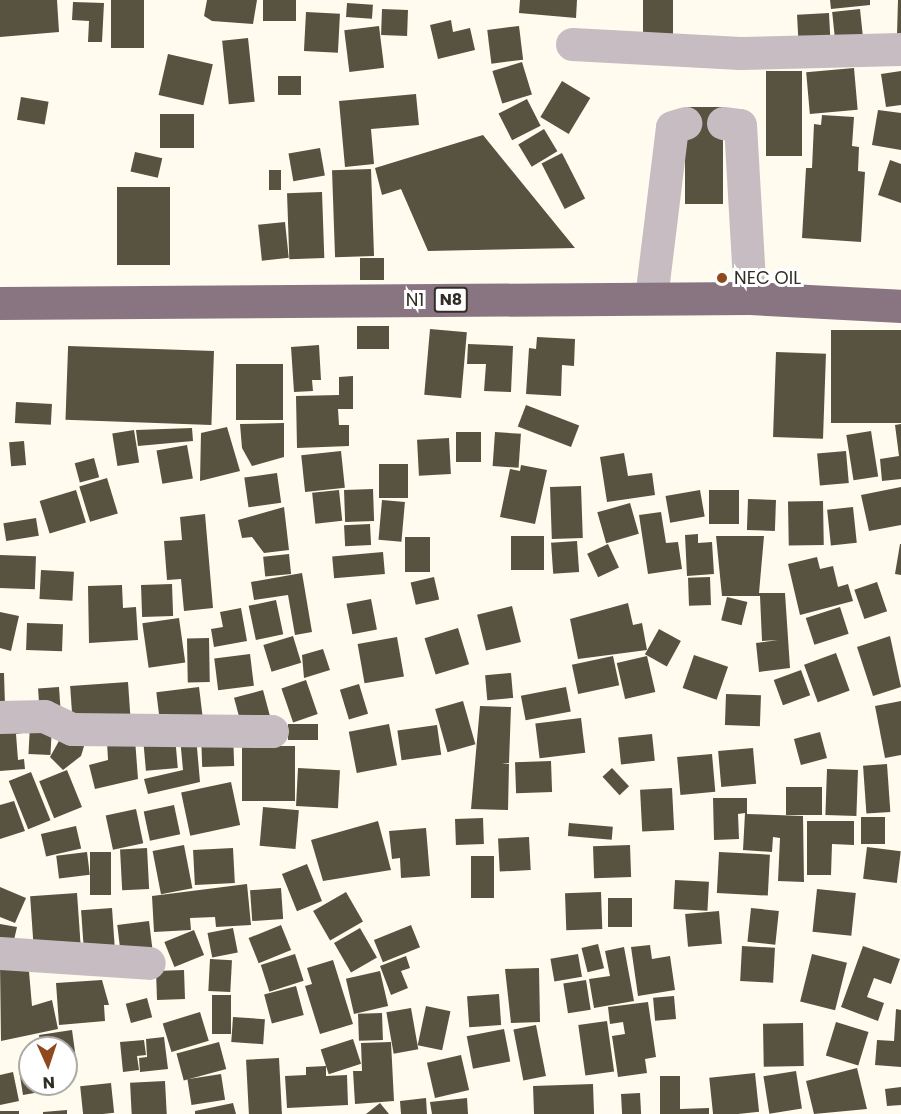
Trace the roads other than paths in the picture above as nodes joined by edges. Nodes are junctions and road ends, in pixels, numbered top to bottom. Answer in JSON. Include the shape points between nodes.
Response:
{"nodes":[{"id":1,"x":572,"y":44,"type":"dead end"},
{"id":2,"x":901,"y":49,"type":"edge"},
{"id":3,"x":685,"y":123,"type":"dead end"},
{"id":4,"x":723,"y":123,"type":"dead end"},
{"id":5,"x":651,"y":298,"type":"junction"},
{"id":6,"x":750,"y":298,"type":"junction"},
{"id":7,"x":0,"y":303,"type":"edge"},
{"id":8,"x":901,"y":306,"type":"edge"},
{"id":9,"x":0,"y":717,"type":"edge"},
{"id":10,"x":272,"y":731,"type":"dead end"},
{"id":11,"x":0,"y":953,"type":"edge"},
{"id":12,"x":149,"y":963,"type":"dead end"}],
"edges":[{"from":1,"to":2,"type":"street","via":[[740,53]]},
{"from":3,"to":5,"type":"street","via":[[672,127]]},
{"from":4,"to":6,"type":"street","via":[[740,125]]},
{"from":5,"to":6,"type":"highway","name":"N1","number":"N8"},
{"from":5,"to":7,"type":"highway","name":"N1","number":"N8"},
{"from":6,"to":8,"type":"highway","name":"N1","number":"N8"},
{"from":9,"to":10,"type":"street","via":[[44,716],[72,729]]},
{"from":11,"to":12,"type":"street"}]}
